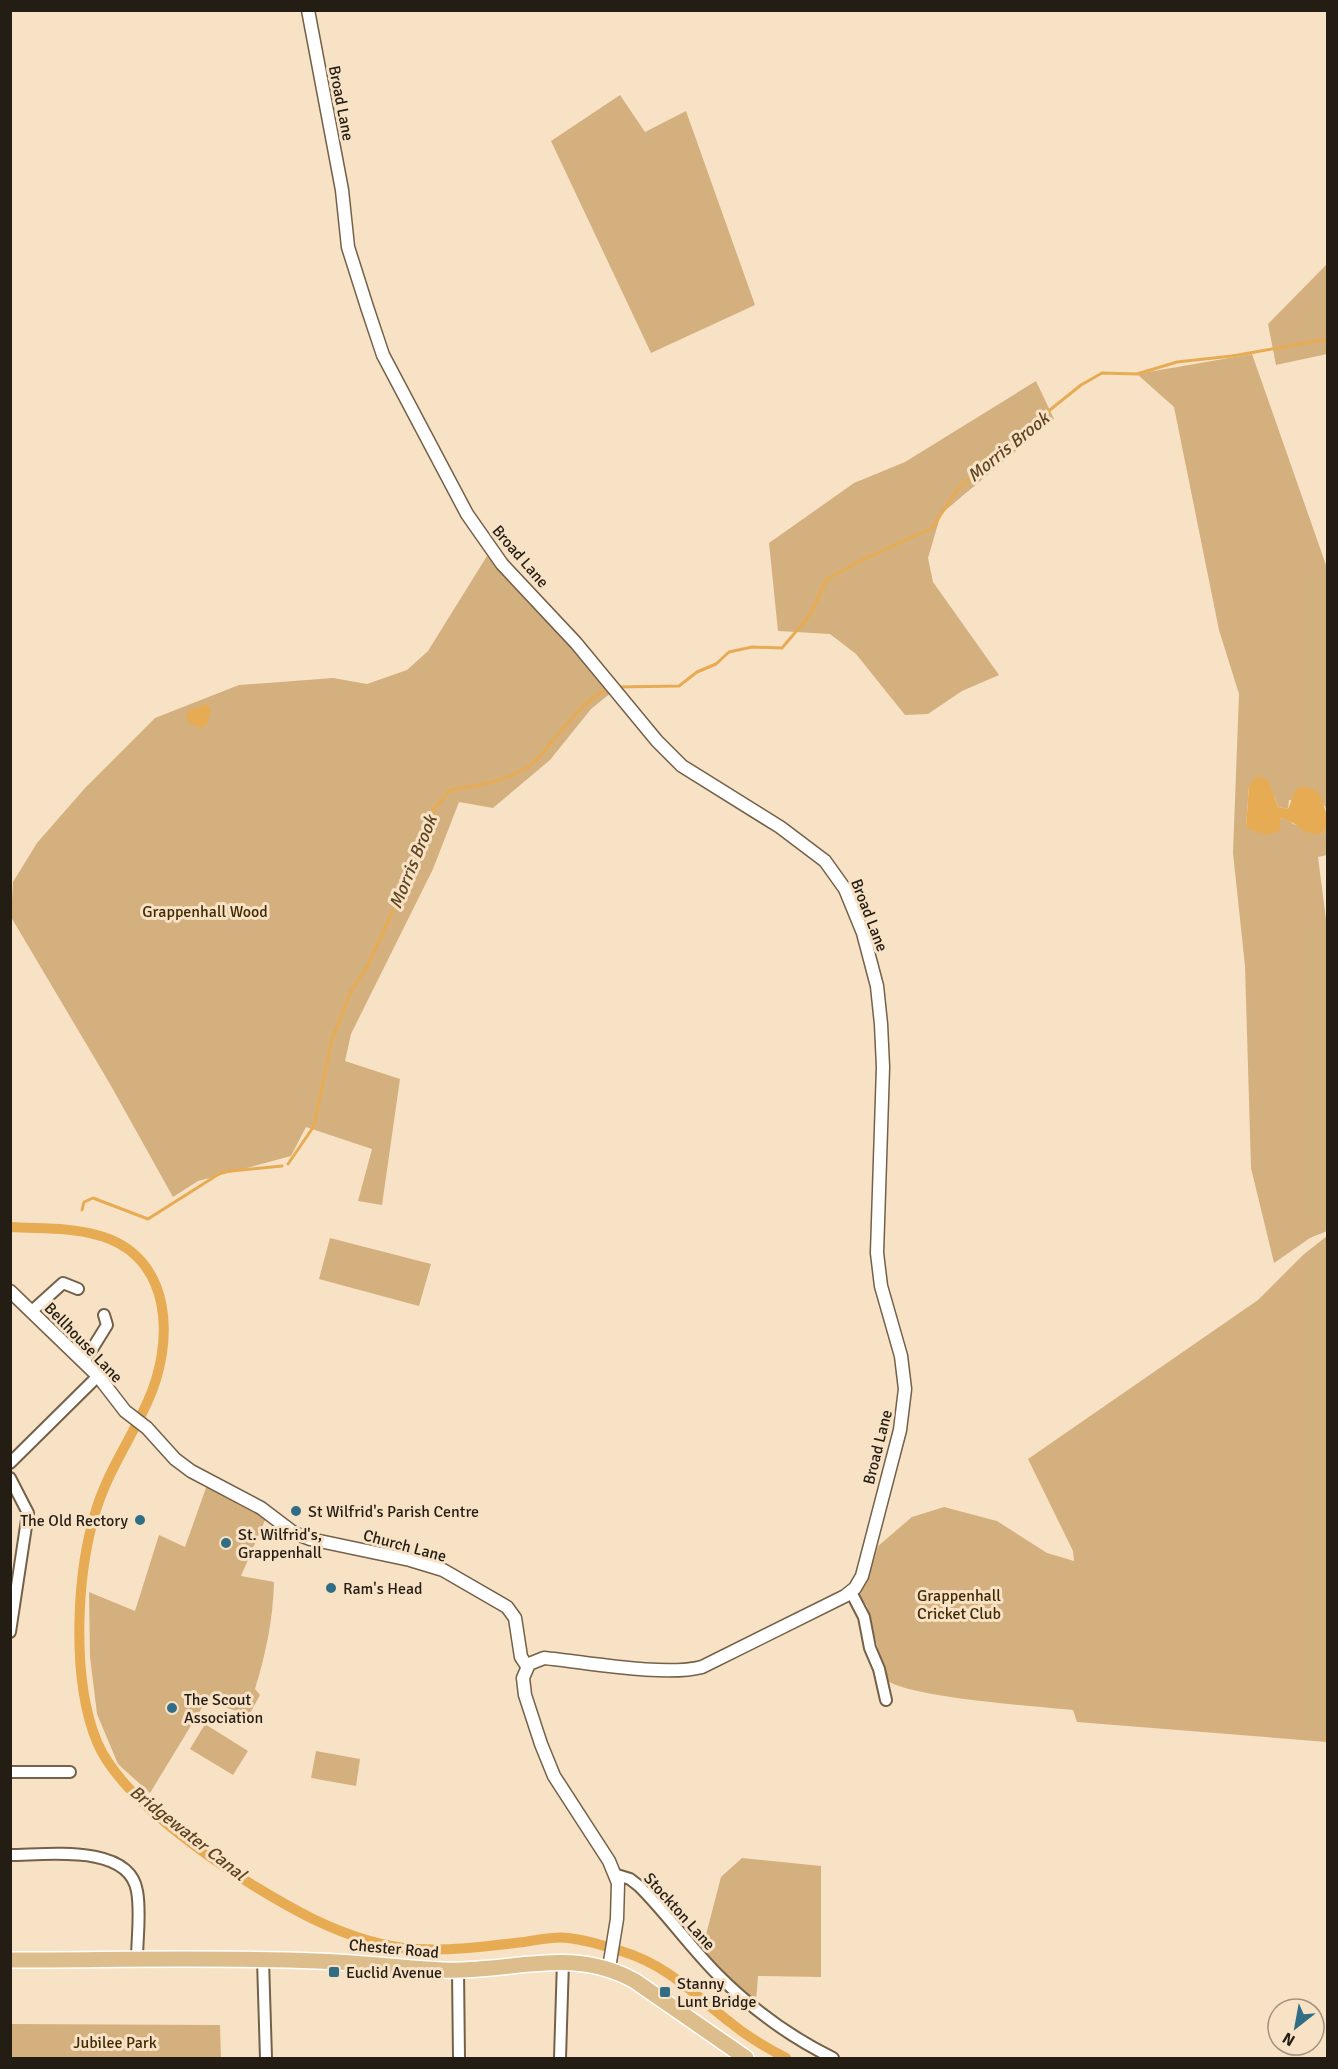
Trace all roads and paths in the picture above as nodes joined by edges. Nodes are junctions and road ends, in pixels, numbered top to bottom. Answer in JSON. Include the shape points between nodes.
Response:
{"nodes":[{"id":1,"x":308,"y":10,"type":"edge"},
{"id":2,"x":78,"y":1289,"type":"dead end"},
{"id":3,"x":10,"y":1291,"type":"edge"},
{"id":4,"x":32,"y":1311,"type":"junction"},
{"id":5,"x":104,"y":1315,"type":"dead end"},
{"id":6,"x":84,"y":1362,"type":"junction"},
{"id":7,"x":98,"y":1376,"type":"junction"},
{"id":8,"x":147,"y":1428,"type":"joint"},
{"id":9,"x":10,"y":1463,"type":"edge"},
{"id":10,"x":10,"y":1478,"type":"edge"},
{"id":11,"x":851,"y":1592,"type":"junction"},
{"id":12,"x":10,"y":1632,"type":"edge"},
{"id":13,"x":527,"y":1666,"type":"junction"},
{"id":14,"x":886,"y":1700,"type":"dead end"},
{"id":15,"x":10,"y":1772,"type":"edge"},
{"id":16,"x":70,"y":1772,"type":"dead end"},
{"id":17,"x":10,"y":1856,"type":"edge"},
{"id":18,"x":617,"y":1875,"type":"junction"},
{"id":19,"x":10,"y":1960,"type":"edge"},
{"id":20,"x":137,"y":1960,"type":"junction"},
{"id":21,"x":263,"y":1960,"type":"junction"},
{"id":22,"x":563,"y":1961,"type":"junction"},
{"id":23,"x":610,"y":1962,"type":"junction"},
{"id":24,"x":458,"y":1970,"type":"junction"},
{"id":25,"x":266,"y":2058,"type":"edge"},
{"id":26,"x":459,"y":2058,"type":"edge"},
{"id":27,"x":560,"y":2058,"type":"edge"},
{"id":28,"x":746,"y":2058,"type":"edge"},
{"id":29,"x":833,"y":2058,"type":"edge"}],
"edges":[{"from":1,"to":11,"type":"street","name":"Broad Lane","via":[[342,190],[348,247],[383,355],[455,495],[502,564],[606,677],[657,741],[682,766],[780,827],[825,861],[852,905],[880,1005],[883,1067],[878,1253],[881,1286],[903,1367],[905,1402],[865,1567]]},
{"from":2,"to":4,"type":"street","via":[[63,1283]]},
{"from":3,"to":4,"type":"street","name":"Bellhouse Lane"},
{"from":4,"to":6,"type":"street","name":"Bellhouse Lane"},
{"from":5,"to":6,"type":"street","via":[[107,1325]]},
{"from":6,"to":7,"type":"street","name":"Bellhouse Lane"},
{"from":7,"to":8,"type":"street","name":"Bellhouse Lane"},
{"from":7,"to":9,"type":"street"},
{"from":8,"to":13,"type":"street","name":"Church Lane","via":[[191,1471],[261,1508],[294,1533],[443,1570],[507,1607],[515,1618],[521,1657]]},
{"from":10,"to":12,"type":"street","via":[[28,1513]]},
{"from":11,"to":13,"type":"street","via":[[694,1669],[544,1658]]},
{"from":11,"to":14,"type":"street","via":[[864,1617]]},
{"from":13,"to":18,"type":"street","name":"Church Lane","via":[[523,1678],[525,1695],[546,1758]]},
{"from":15,"to":16,"type":"street"},
{"from":17,"to":20,"type":"street","via":[[95,1855],[123,1868],[138,1892]]},
{"from":18,"to":23,"type":"street","name":"Church Lane","via":[[620,1899]]},
{"from":18,"to":29,"type":"street","name":"Stockton Lane","via":[[639,1886],[718,1975],[754,2006],[795,2039]]},
{"from":19,"to":20,"type":"main road","name":"Chester Road"},
{"from":20,"to":21,"type":"main road","name":"Chester Road"},
{"from":21,"to":24,"type":"main road","name":"Chester Road"},
{"from":21,"to":25,"type":"street"},
{"from":22,"to":23,"type":"main road","name":"Chester Road"},
{"from":22,"to":24,"type":"main road","name":"Chester Road"},
{"from":22,"to":27,"type":"street"},
{"from":23,"to":28,"type":"main road","name":"Chester Road"},
{"from":24,"to":26,"type":"street"}]}
